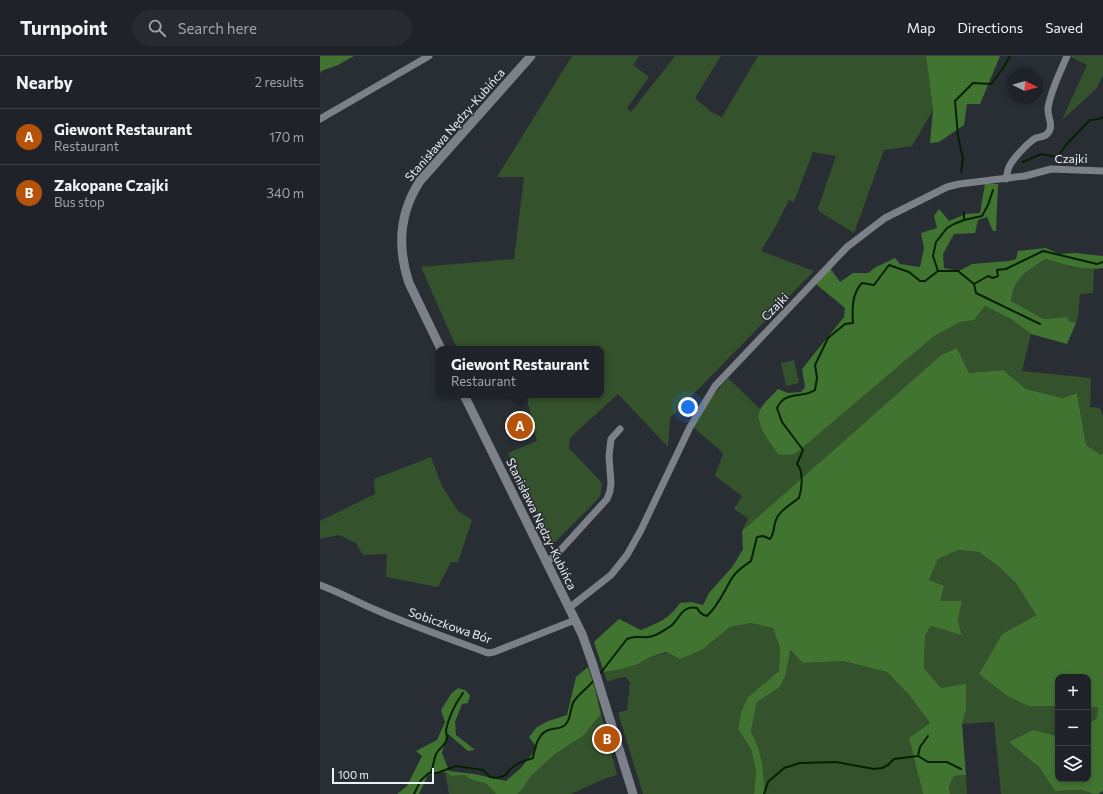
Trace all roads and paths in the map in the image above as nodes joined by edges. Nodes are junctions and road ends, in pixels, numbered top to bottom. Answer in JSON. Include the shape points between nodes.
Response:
{"nodes":[{"id":1,"x":429,"y":56,"type":"edge"},
{"id":2,"x":531,"y":56,"type":"edge"},
{"id":3,"x":1067,"y":56,"type":"edge"},
{"id":4,"x":320,"y":119,"type":"edge"},
{"id":5,"x":1103,"y":171,"type":"edge"},
{"id":6,"x":1006,"y":179,"type":"junction"},
{"id":7,"x":440,"y":346,"type":"edge"},
{"id":8,"x":465,"y":398,"type":"edge"},
{"id":9,"x":620,"y":429,"type":"dead end"},
{"id":10,"x":547,"y":562,"type":"junction"},
{"id":11,"x":320,"y":585,"type":"edge"},
{"id":12,"x":569,"y":608,"type":"junction"},
{"id":13,"x":575,"y":620,"type":"junction"},
{"id":14,"x":633,"y":794,"type":"edge"}],
"edges":[{"from":1,"to":4,"type":"street"},
{"from":2,"to":7,"type":"street","name":"Stanisława Nędzy-Kubińca","via":[[420,181],[405,213],[401,248],[406,273]]},
{"from":3,"to":6,"type":"street","via":[[1051,92],[1048,110],[1051,124],[1048,134],[1036,138],[1017,156],[1009,166]]},
{"from":5,"to":6,"type":"street","name":"Czajki","via":[[1051,170]]},
{"from":6,"to":12,"type":"street","name":"Czajki","via":[[947,186],[886,218],[838,256],[715,386],[690,427],[641,530],[624,559],[611,575]]},
{"from":8,"to":10,"type":"street","name":"Stanisława Nędzy-Kubińca"},
{"from":9,"to":10,"type":"street","via":[[611,439],[611,483],[607,499],[556,556]]},
{"from":10,"to":12,"type":"street","name":"Stanisława Nędzy-Kubińca"},
{"from":11,"to":13,"type":"street","name":"Sobiczkowa Bór","via":[[402,621],[488,653]]},
{"from":12,"to":13,"type":"street","name":"Stanisława Nędzy-Kubińca"},
{"from":13,"to":14,"type":"street","name":"Stanisława Nędzy-Kubińca","via":[[593,665]]}]}
